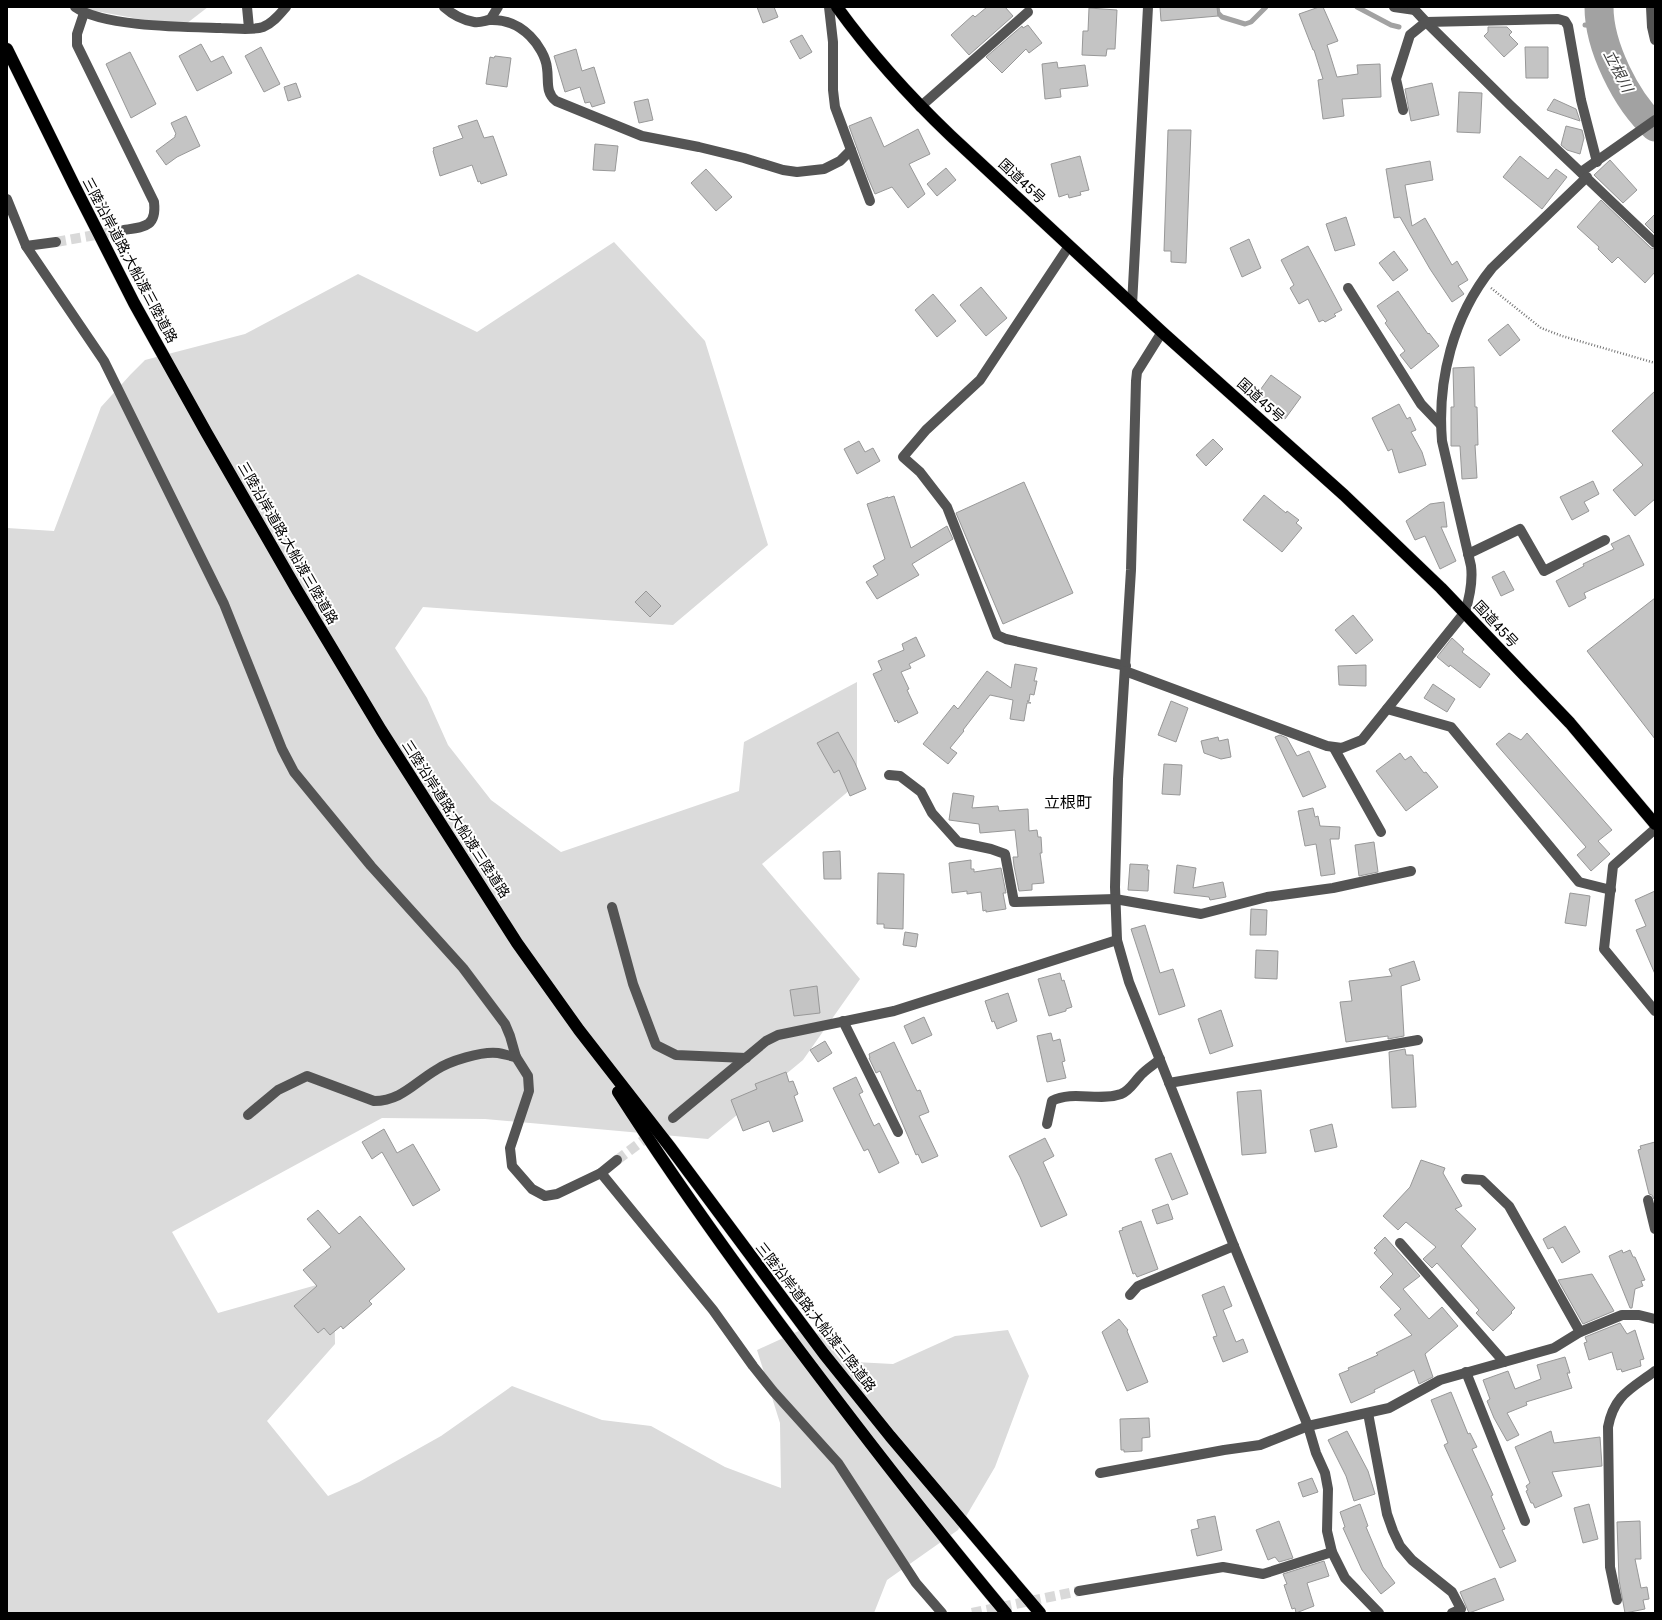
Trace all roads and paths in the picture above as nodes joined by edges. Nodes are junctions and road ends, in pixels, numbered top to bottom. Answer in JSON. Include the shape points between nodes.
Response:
{"nodes":[{"id":1,"x":75,"y":7,"type":"edge"},
{"id":2,"x":247,"y":7,"type":"edge"},
{"id":3,"x":286,"y":7,"type":"edge"},
{"id":4,"x":444,"y":7,"type":"edge"},
{"id":5,"x":498,"y":7,"type":"edge"},
{"id":6,"x":829,"y":7,"type":"edge"},
{"id":7,"x":837,"y":7,"type":"edge"},
{"id":8,"x":1148,"y":7,"type":"edge"},
{"id":9,"x":1394,"y":7,"type":"edge"},
{"id":10,"x":1650,"y":7,"type":"edge"},
{"id":11,"x":1414,"y":9,"type":"edge"},
{"id":12,"x":1028,"y":12,"type":"dead end"},
{"id":13,"x":84,"y":13,"type":"junction"},
{"id":14,"x":490,"y":20,"type":"junction"},
{"id":15,"x":1426,"y":22,"type":"junction"},
{"id":16,"x":249,"y":28,"type":"junction"},
{"id":17,"x":1655,"y":40,"type":"edge"},
{"id":18,"x":7,"y":49,"type":"edge"},
{"id":19,"x":920,"y":107,"type":"junction"},
{"id":20,"x":1402,"y":110,"type":"dead end"},
{"id":21,"x":1655,"y":120,"type":"edge"},
{"id":22,"x":845,"y":156,"type":"junction"},
{"id":23,"x":1597,"y":162,"type":"junction"},
{"id":24,"x":1584,"y":174,"type":"junction"},
{"id":25,"x":7,"y":199,"type":"edge"},
{"id":26,"x":870,"y":201,"type":"dead end"},
{"id":27,"x":124,"y":230,"type":"tunnel mouth"},
{"id":28,"x":56,"y":242,"type":"tunnel mouth"},
{"id":29,"x":1655,"y":243,"type":"edge"},
{"id":30,"x":26,"y":246,"type":"junction"},
{"id":31,"x":1069,"y":246,"type":"junction"},
{"id":32,"x":1482,"y":281,"type":"junction"},
{"id":33,"x":1348,"y":288,"type":"dead end"},
{"id":34,"x":1132,"y":305,"type":"junction"},
{"id":35,"x":1162,"y":332,"type":"junction"},
{"id":36,"x":1655,"y":363,"type":"edge"},
{"id":37,"x":1441,"y":425,"type":"junction"},
{"id":38,"x":1605,"y":540,"type":"dead end"},
{"id":39,"x":1468,"y":554,"type":"junction"},
{"id":40,"x":1465,"y":612,"type":"junction"},
{"id":41,"x":1126,"y":669,"type":"junction"},
{"id":42,"x":1387,"y":709,"type":"junction"},
{"id":43,"x":1343,"y":747,"type":"junction"},
{"id":44,"x":889,"y":775,"type":"dead end"},
{"id":45,"x":1655,"y":824,"type":"edge"},
{"id":46,"x":1655,"y":829,"type":"edge"},
{"id":47,"x":1381,"y":832,"type":"dead end"},
{"id":48,"x":1411,"y":871,"type":"dead end"},
{"id":49,"x":1610,"y":890,"type":"junction"},
{"id":50,"x":1115,"y":899,"type":"junction"},
{"id":51,"x":612,"y":907,"type":"dead end"},
{"id":52,"x":1117,"y":940,"type":"junction"},
{"id":53,"x":1655,"y":1011,"type":"edge"},
{"id":54,"x":843,"y":1021,"type":"junction"},
{"id":55,"x":579,"y":1030,"type":"junction"},
{"id":56,"x":1418,"y":1040,"type":"dead end"},
{"id":57,"x":516,"y":1057,"type":"junction"},
{"id":58,"x":746,"y":1058,"type":"junction"},
{"id":59,"x":1160,"y":1059,"type":"junction"},
{"id":60,"x":1169,"y":1083,"type":"junction"},
{"id":61,"x":248,"y":1115,"type":"dead end"},
{"id":62,"x":674,"y":1118,"type":"tunnel mouth"},
{"id":63,"x":1047,"y":1124,"type":"dead end"},
{"id":64,"x":898,"y":1132,"type":"dead end"},
{"id":65,"x":617,"y":1160,"type":"tunnel mouth"},
{"id":66,"x":601,"y":1173,"type":"junction"},
{"id":67,"x":1466,"y":1179,"type":"dead end"},
{"id":68,"x":1648,"y":1200,"type":"dead end"},
{"id":69,"x":1655,"y":1229,"type":"edge"},
{"id":70,"x":1400,"y":1243,"type":"dead end"},
{"id":71,"x":1234,"y":1246,"type":"junction"},
{"id":72,"x":1130,"y":1295,"type":"dead end"},
{"id":73,"x":1655,"y":1319,"type":"edge"},
{"id":74,"x":1580,"y":1332,"type":"junction"},
{"id":75,"x":1504,"y":1362,"type":"junction"},
{"id":76,"x":1655,"y":1371,"type":"edge"},
{"id":77,"x":1466,"y":1372,"type":"junction"},
{"id":78,"x":1368,"y":1413,"type":"junction"},
{"id":79,"x":1308,"y":1426,"type":"junction"},
{"id":80,"x":1100,"y":1474,"type":"dead end"},
{"id":81,"x":1525,"y":1521,"type":"dead end"},
{"id":82,"x":1332,"y":1552,"type":"junction"},
{"id":83,"x":1079,"y":1591,"type":"tunnel mouth"},
{"id":84,"x":1616,"y":1600,"type":"dead end"},
{"id":85,"x":942,"y":1613,"type":"edge"},
{"id":86,"x":1006,"y":1613,"type":"edge"},
{"id":87,"x":1040,"y":1613,"type":"edge"},
{"id":88,"x":1379,"y":1613,"type":"edge"},
{"id":89,"x":1452,"y":1613,"type":"edge"}],
"edges":[{"from":1,"to":13,"type":"street"},
{"from":2,"to":16,"type":"street"},
{"from":3,"to":16,"type":"street","via":[[274,21],[263,27]]},
{"from":4,"to":14,"type":"street","via":[[463,19],[475,22]]},
{"from":5,"to":14,"type":"street"},
{"from":6,"to":22,"type":"street","via":[[833,42],[833,90]]},
{"from":7,"to":19,"type":"highway","name":"国道45号","via":[[878,60]]},
{"from":8,"to":34,"type":"street"},
{"from":9,"to":11,"type":"street"},
{"from":10,"to":17,"type":"street"},
{"from":11,"to":15,"type":"street"},
{"from":12,"to":19,"type":"street"},
{"from":13,"to":16,"type":"street","via":[[167,26]]},
{"from":13,"to":27,"type":"street","via":[[77,34],[77,45],[154,202],[156,212],[152,221],[144,227]]},
{"from":14,"to":22,"type":"street","via":[[517,25],[531,36],[543,54],[547,67],[548,91],[556,101],[642,136],[699,146],[797,172],[824,169]]},
{"from":15,"to":20,"type":"street","via":[[1410,35],[1396,79]]},
{"from":15,"to":23,"type":"street","via":[[1558,19],[1565,21]]},
{"from":15,"to":24,"type":"street"},
{"from":18,"to":55,"type":"highway","name":"三陸沿岸道路;大船渡三陸道路","via":[[134,303],[297,590],[381,730],[517,943]]},
{"from":19,"to":31,"type":"highway","name":"国道45号"},
{"from":21,"to":23,"type":"street"},
{"from":22,"to":26,"type":"street"},
{"from":23,"to":24,"type":"street"},
{"from":24,"to":29,"type":"street"},
{"from":24,"to":32,"type":"street"},
{"from":25,"to":30,"type":"street"},
{"from":28,"to":30,"type":"street"},
{"from":30,"to":57,"type":"street","via":[[104,361],[224,604],[282,749],[294,772],[371,866],[463,968],[505,1024]]},
{"from":31,"to":34,"type":"highway","name":"国道45号"},
{"from":31,"to":41,"type":"street","via":[[978,382],[926,430],[903,457],[920,472],[947,507],[997,635]]},
{"from":32,"to":36,"type":"path","via":[[1541,328]]},
{"from":32,"to":37,"type":"street","via":[[1462,317],[1450,352],[1442,384]]},
{"from":33,"to":37,"type":"street","via":[[1421,404]]},
{"from":34,"to":35,"type":"highway","name":"国道45号"},
{"from":35,"to":40,"type":"highway","name":"国道45号","via":[[1344,495]]},
{"from":35,"to":41,"type":"street","via":[[1137,372]]},
{"from":37,"to":39,"type":"street","via":[[1442,441]]},
{"from":38,"to":39,"type":"street","via":[[1544,571],[1520,529]]},
{"from":39,"to":40,"type":"street","via":[[1473,580]]},
{"from":40,"to":42,"type":"street"},
{"from":40,"to":45,"type":"highway","name":"国道45号","via":[[1570,723]]},
{"from":41,"to":43,"type":"street"},
{"from":41,"to":50,"type":"street","via":[[1118,779]]},
{"from":42,"to":43,"type":"street","via":[[1362,740]]},
{"from":42,"to":49,"type":"street","via":[[1451,727],[1580,882]]},
{"from":43,"to":47,"type":"street"},
{"from":44,"to":50,"type":"street","via":[[900,776],[921,792],[932,813],[958,842],[1005,854],[1014,902]]},
{"from":46,"to":49,"type":"street","via":[[1613,866]]},
{"from":48,"to":50,"type":"street","via":[[1333,888],[1267,897],[1201,914]]},
{"from":49,"to":53,"type":"street","via":[[1604,949]]},
{"from":50,"to":52,"type":"street"},
{"from":51,"to":58,"type":"street","via":[[633,984],[656,1045],[676,1055]]},
{"from":52,"to":54,"type":"street","via":[[894,1011]]},
{"from":52,"to":59,"type":"street","via":[[1129,982]]},
{"from":54,"to":58,"type":"street","via":[[778,1035],[766,1041]]},
{"from":54,"to":64,"type":"street"},
{"from":55,"to":86,"type":"highway","name":"三陸沿岸道路;大船渡三陸道路","via":[[659,1156],[743,1274],[876,1451]]},
{"from":55,"to":87,"type":"highway","name":"三陸沿岸道路;大船渡三陸道路","via":[[670,1147],[824,1354]]},
{"from":56,"to":60,"type":"street"},
{"from":57,"to":61,"type":"street","via":[[496,1052],[467,1056],[437,1069],[400,1096],[385,1101],[374,1100],[307,1076],[278,1090]]},
{"from":57,"to":66,"type":"street","via":[[528,1076],[529,1091],[510,1148],[512,1166],[532,1189],[545,1196],[557,1194]]},
{"from":58,"to":62,"type":"street"},
{"from":59,"to":60,"type":"street"},
{"from":59,"to":63,"type":"street","via":[[1120,1095],[1060,1097],[1052,1101]]},
{"from":60,"to":71,"type":"street"},
{"from":65,"to":66,"type":"street"},
{"from":66,"to":85,"type":"street","via":[[713,1310],[773,1391],[838,1463],[916,1583]]},
{"from":67,"to":74,"type":"street","via":[[1482,1180],[1509,1206]]},
{"from":68,"to":69,"type":"street"},
{"from":70,"to":75,"type":"street"},
{"from":71,"to":72,"type":"street","via":[[1138,1286]]},
{"from":71,"to":79,"type":"street"},
{"from":73,"to":74,"type":"street","via":[[1639,1315],[1622,1315]]},
{"from":74,"to":75,"type":"street","via":[[1554,1348]]},
{"from":75,"to":77,"type":"street"},
{"from":76,"to":84,"type":"street","via":[[1619,1399],[1611,1413],[1608,1427],[1610,1567]]},
{"from":77,"to":78,"type":"street","via":[[1440,1380],[1389,1408]]},
{"from":77,"to":81,"type":"street"},
{"from":78,"to":79,"type":"street"},
{"from":78,"to":89,"type":"street","via":[[1387,1514],[1393,1531],[1400,1546],[1412,1560],[1452,1592],[1462,1609]]},
{"from":79,"to":80,"type":"street","via":[[1260,1446],[1224,1450]]},
{"from":79,"to":82,"type":"street","via":[[1325,1473],[1328,1489],[1327,1531]]},
{"from":82,"to":83,"type":"street","via":[[1263,1574],[1223,1567]]},
{"from":82,"to":88,"type":"street","via":[[1345,1578]]}]}
